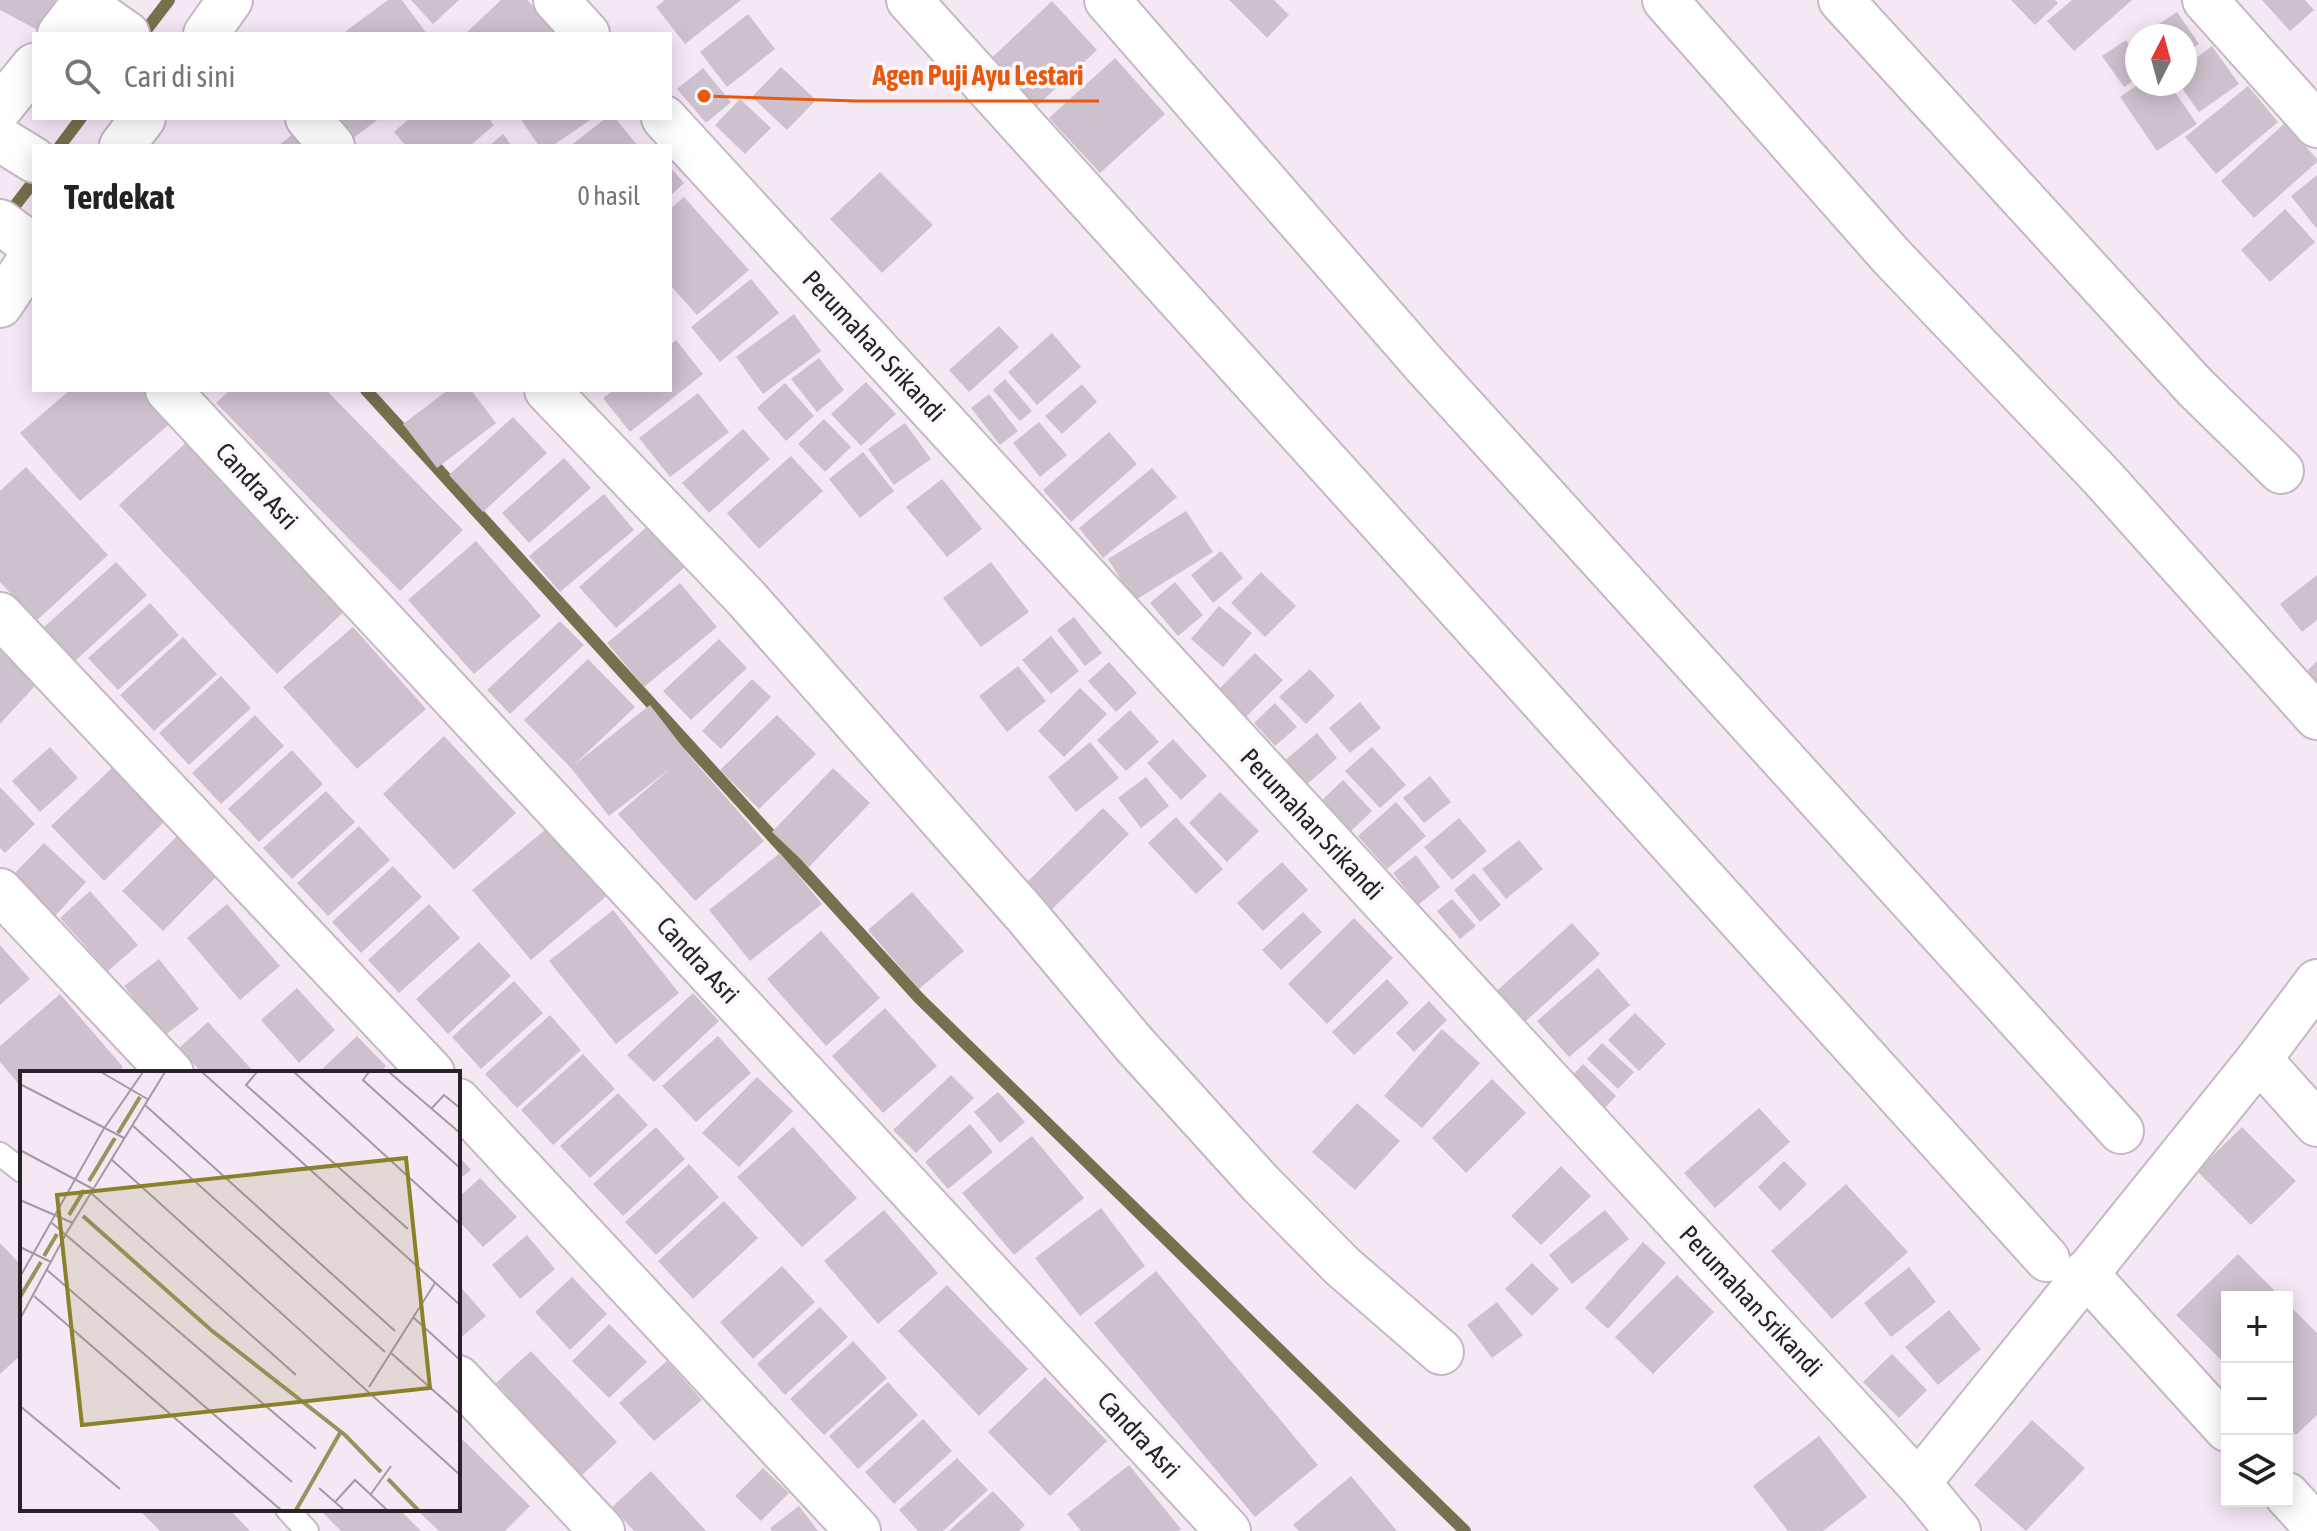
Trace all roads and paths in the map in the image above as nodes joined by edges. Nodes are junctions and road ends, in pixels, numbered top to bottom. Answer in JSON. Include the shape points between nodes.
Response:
{"nodes":[{"id":1,"x":556,"y":0,"type":"edge"},
{"id":2,"x":909,"y":0,"type":"edge"},
{"id":3,"x":1107,"y":0,"type":"edge"},
{"id":4,"x":1665,"y":0,"type":"edge"},
{"id":5,"x":1841,"y":0,"type":"edge"},
{"id":6,"x":2205,"y":0,"type":"edge"},
{"id":7,"x":585,"y":32,"type":"edge"},
{"id":8,"x":32,"y":72,"type":"edge"},
{"id":9,"x":142,"y":120,"type":"edge"},
{"id":10,"x":310,"y":120,"type":"edge"},
{"id":11,"x":666,"y":120,"type":"edge"},
{"id":12,"x":2317,"y":125,"type":"edge"},
{"id":13,"x":10,"y":137,"type":"edge"},
{"id":14,"x":124,"y":144,"type":"edge"},
{"id":15,"x":330,"y":144,"type":"edge"},
{"id":16,"x":21,"y":240,"type":"edge"},
{"id":17,"x":0,"y":305,"type":"edge"},
{"id":18,"x":170,"y":392,"type":"edge"},
{"id":19,"x":549,"y":392,"type":"edge"},
{"id":20,"x":2281,"y":471,"type":"dead end"},
{"id":21,"x":0,"y":615,"type":"edge"},
{"id":22,"x":2317,"y":717,"type":"edge"},
{"id":23,"x":0,"y":891,"type":"edge"},
{"id":24,"x":2317,"y":982,"type":"edge"},
{"id":25,"x":2259,"y":1059,"type":"junction"},
{"id":26,"x":169,"y":1071,"type":"edge"},
{"id":27,"x":430,"y":1071,"type":"edge"},
{"id":28,"x":460,"y":1103,"type":"edge"},
{"id":29,"x":2317,"y":1124,"type":"edge"},
{"id":30,"x":2121,"y":1131,"type":"dead end"},
{"id":31,"x":0,"y":1154,"type":"edge"},
{"id":32,"x":20,"y":1169,"type":"edge"},
{"id":33,"x":2066,"y":1266,"type":"junction"},
{"id":34,"x":1441,"y":1352,"type":"dead end"},
{"id":35,"x":460,"y":1380,"type":"edge"},
{"id":36,"x":2221,"y":1423,"type":"edge"},
{"id":37,"x":1918,"y":1483,"type":"junction"},
{"id":38,"x":2293,"y":1502,"type":"edge"},
{"id":39,"x":289,"y":1511,"type":"edge"},
{"id":40,"x":2317,"y":1528,"type":"edge"},
{"id":41,"x":307,"y":1531,"type":"edge"},
{"id":42,"x":602,"y":1531,"type":"edge"},
{"id":43,"x":858,"y":1531,"type":"edge"},
{"id":44,"x":1228,"y":1531,"type":"edge"},
{"id":45,"x":1958,"y":1531,"type":"edge"}],
"edges":[{"from":1,"to":7,"type":"street"},
{"from":2,"to":33,"type":"street"},
{"from":3,"to":30,"type":"street","via":[[1425,365]]},
{"from":4,"to":22,"type":"street","via":[[1891,256],[2102,477]]},
{"from":5,"to":20,"type":"street","via":[[2195,387]]},
{"from":6,"to":12,"type":"street"},
{"from":8,"to":13,"type":"street"},
{"from":9,"to":14,"type":"street"},
{"from":10,"to":15,"type":"street"},
{"from":11,"to":37,"type":"street","name":"Perumahan Srikandi"},
{"from":16,"to":17,"type":"street"},
{"from":18,"to":44,"type":"street","name":"Candra Asri"},
{"from":19,"to":34,"type":"street","via":[[746,598],[1261,1184],[1342,1266]]},
{"from":21,"to":27,"type":"street"},
{"from":23,"to":26,"type":"street"},
{"from":24,"to":25,"type":"street"},
{"from":25,"to":29,"type":"street"},
{"from":25,"to":33,"type":"street"},
{"from":28,"to":43,"type":"street"},
{"from":31,"to":32,"type":"lane"},
{"from":33,"to":36,"type":"street"},
{"from":33,"to":37,"type":"street"},
{"from":35,"to":42,"type":"street"},
{"from":37,"to":45,"type":"street","name":"Perumahan Srikandi"},
{"from":38,"to":40,"type":"street"},
{"from":39,"to":41,"type":"lane"}]}
